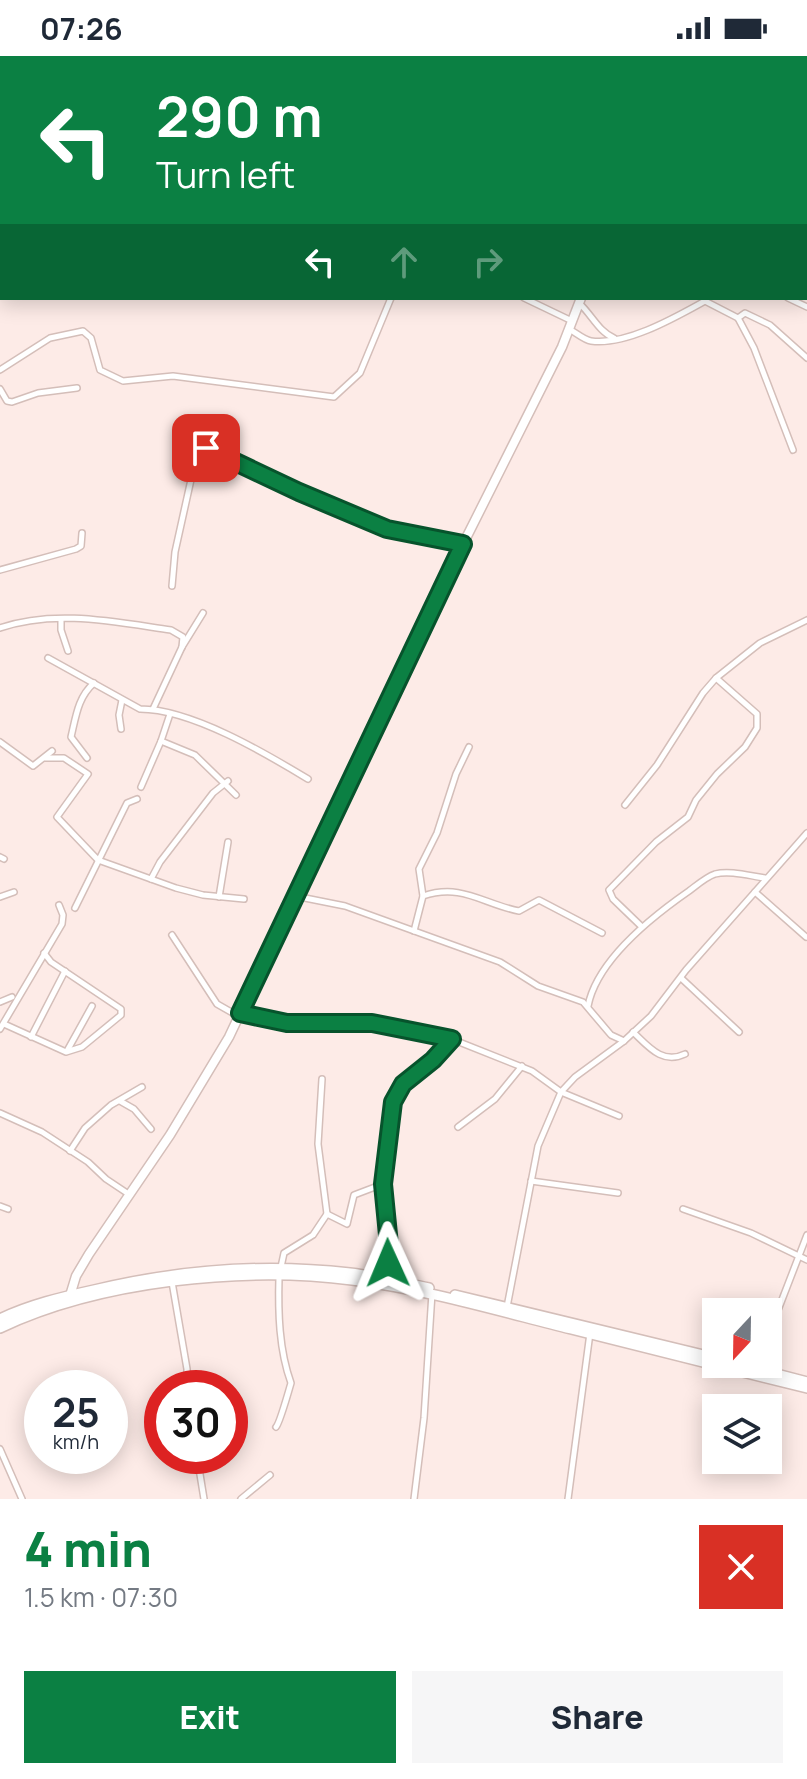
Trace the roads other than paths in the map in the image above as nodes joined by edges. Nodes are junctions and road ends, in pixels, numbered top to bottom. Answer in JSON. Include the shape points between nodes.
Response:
{"nodes":[{"id":1,"x":390,"y":300,"type":"edge"},
{"id":2,"x":527,"y":300,"type":"edge"},
{"id":3,"x":580,"y":301,"type":"edge"},
{"id":4,"x":738,"y":318,"type":"junction"},
{"id":5,"x":570,"y":325,"type":"junction"},
{"id":6,"x":615,"y":339,"type":"junction"},
{"id":7,"x":807,"y":358,"type":"edge"},
{"id":8,"x":0,"y":370,"type":"edge"},
{"id":9,"x":77,"y":388,"type":"dead end"},
{"id":10,"x":0,"y":389,"type":"edge"},
{"id":11,"x":793,"y":450,"type":"dead end"},
{"id":12,"x":82,"y":533,"type":"dead end"},
{"id":13,"x":463,"y":544,"type":"junction"},
{"id":14,"x":0,"y":570,"type":"edge"},
{"id":15,"x":172,"y":586,"type":"dead end"},
{"id":16,"x":203,"y":613,"type":"dead end"},
{"id":17,"x":61,"y":619,"type":"junction"},
{"id":18,"x":807,"y":620,"type":"edge"},
{"id":19,"x":0,"y":628,"type":"edge"},
{"id":20,"x":182,"y":647,"type":"junction"},
{"id":21,"x":68,"y":651,"type":"dead end"},
{"id":22,"x":48,"y":658,"type":"dead end"},
{"id":23,"x":716,"y":678,"type":"junction"},
{"id":24,"x":94,"y":683,"type":"junction"},
{"id":25,"x":122,"y":700,"type":"junction"},
{"id":26,"x":153,"y":709,"type":"junction"},
{"id":27,"x":170,"y":714,"type":"junction"},
{"id":28,"x":121,"y":729,"type":"dead end"},
{"id":29,"x":161,"y":741,"type":"junction"},
{"id":30,"x":0,"y":742,"type":"edge"},
{"id":31,"x":469,"y":747,"type":"dead end"},
{"id":32,"x":52,"y":751,"type":"dead end"},
{"id":33,"x":45,"y":758,"type":"junction"},
{"id":34,"x":87,"y":758,"type":"dead end"},
{"id":35,"x":308,"y":779,"type":"dead end"},
{"id":36,"x":226,"y":782,"type":"junction"},
{"id":37,"x":141,"y":787,"type":"dead end"},
{"id":38,"x":236,"y":795,"type":"dead end"},
{"id":39,"x":137,"y":799,"type":"dead end"},
{"id":40,"x":625,"y":805,"type":"dead end"},
{"id":41,"x":807,"y":833,"type":"edge"},
{"id":42,"x":228,"y":842,"type":"dead end"},
{"id":43,"x":98,"y":860,"type":"junction"},
{"id":44,"x":766,"y":878,"type":"junction"},
{"id":45,"x":151,"y":879,"type":"junction"},
{"id":46,"x":14,"y":892,"type":"dead end"},
{"id":47,"x":755,"y":892,"type":"junction"},
{"id":48,"x":294,"y":896,"type":"junction"},
{"id":49,"x":423,"y":896,"type":"junction"},
{"id":50,"x":0,"y":897,"type":"edge"},
{"id":51,"x":219,"y":897,"type":"junction"},
{"id":52,"x":244,"y":899,"type":"dead end"},
{"id":53,"x":59,"y":905,"type":"dead end"},
{"id":54,"x":75,"y":908,"type":"dead end"},
{"id":55,"x":641,"y":926,"type":"junction"},
{"id":56,"x":414,"y":931,"type":"junction"},
{"id":57,"x":602,"y":933,"type":"dead end"},
{"id":58,"x":172,"y":935,"type":"dead end"},
{"id":59,"x":806,"y":937,"type":"edge"},
{"id":60,"x":44,"y":953,"type":"junction"},
{"id":61,"x":65,"y":971,"type":"junction"},
{"id":62,"x":681,"y":978,"type":"junction"},
{"id":63,"x":12,"y":997,"type":"dead end"},
{"id":64,"x":590,"y":997,"type":"junction"},
{"id":65,"x":0,"y":1002,"type":"edge"},
{"id":66,"x":582,"y":1002,"type":"junction"},
{"id":67,"x":92,"y":1006,"type":"dead end"},
{"id":68,"x":588,"y":1007,"type":"junction"},
{"id":69,"x":240,"y":1014,"type":"junction"},
{"id":70,"x":2,"y":1027,"type":"edge"},
{"id":71,"x":633,"y":1032,"type":"junction"},
{"id":72,"x":739,"y":1032,"type":"dead end"},
{"id":73,"x":611,"y":1035,"type":"junction"},
{"id":74,"x":31,"y":1037,"type":"junction"},
{"id":75,"x":452,"y":1039,"type":"junction"},
{"id":76,"x":624,"y":1041,"type":"junction"},
{"id":77,"x":612,"y":1049,"type":"junction"},
{"id":78,"x":66,"y":1052,"type":"junction"},
{"id":79,"x":685,"y":1054,"type":"dead end"},
{"id":80,"x":522,"y":1066,"type":"junction"},
{"id":81,"x":322,"y":1079,"type":"dead end"},
{"id":82,"x":142,"y":1087,"type":"dead end"},
{"id":83,"x":561,"y":1092,"type":"junction"},
{"id":84,"x":120,"y":1101,"type":"junction"},
{"id":85,"x":0,"y":1113,"type":"edge"},
{"id":86,"x":619,"y":1116,"type":"dead end"},
{"id":87,"x":458,"y":1127,"type":"dead end"},
{"id":88,"x":151,"y":1129,"type":"dead end"},
{"id":89,"x":70,"y":1151,"type":"junction"},
{"id":90,"x":531,"y":1181,"type":"junction"},
{"id":91,"x":383,"y":1184,"type":"junction"},
{"id":92,"x":618,"y":1193,"type":"dead end"},
{"id":93,"x":130,"y":1195,"type":"junction"},
{"id":94,"x":0,"y":1206,"type":"edge"},
{"id":95,"x":8,"y":1209,"type":"dead end"},
{"id":96,"x":683,"y":1209,"type":"dead end"},
{"id":97,"x":327,"y":1214,"type":"junction"},
{"id":98,"x":807,"y":1235,"type":"edge"},
{"id":99,"x":799,"y":1256,"type":"junction"},
{"id":100,"x":807,"y":1260,"type":"edge"},
{"id":101,"x":280,"y":1272,"type":"junction"},
{"id":102,"x":387,"y":1280,"type":"junction"},
{"id":103,"x":172,"y":1282,"type":"junction"},
{"id":104,"x":432,"y":1292,"type":"junction"},
{"id":105,"x":68,"y":1300,"type":"junction"},
{"id":106,"x":782,"y":1300,"type":"edge"},
{"id":107,"x":507,"y":1307,"type":"junction"},
{"id":108,"x":0,"y":1319,"type":"edge"},
{"id":109,"x":0,"y":1328,"type":"edge"},
{"id":110,"x":590,"y":1330,"type":"junction"},
{"id":111,"x":702,"y":1355,"type":"edge"},
{"id":112,"x":187,"y":1370,"type":"edge"},
{"id":113,"x":782,"y":1374,"type":"edge"},
{"id":114,"x":807,"y":1382,"type":"edge"},
{"id":115,"x":807,"y":1388,"type":"edge"},
{"id":116,"x":276,"y":1427,"type":"dead end"},
{"id":117,"x":0,"y":1449,"type":"edge"},
{"id":118,"x":200,"y":1474,"type":"edge"},
{"id":119,"x":270,"y":1475,"type":"dead end"},
{"id":120,"x":22,"y":1499,"type":"edge"},
{"id":121,"x":204,"y":1499,"type":"edge"},
{"id":122,"x":241,"y":1499,"type":"edge"},
{"id":123,"x":414,"y":1499,"type":"edge"},
{"id":124,"x":568,"y":1499,"type":"edge"}],
"edges":[{"from":1,"to":8,"type":"street","via":[[360,373],[334,397],[173,376],[123,381],[100,370],[91,338],[83,331],[50,338]]},
{"from":2,"to":5,"type":"street"},
{"from":3,"to":5,"type":"street"},
{"from":3,"to":6,"type":"street","via":[[603,334]]},
{"from":4,"to":6,"type":"street","via":[[705,301]]},
{"from":4,"to":7,"type":"street","via":[[745,313],[770,325]]},
{"from":4,"to":11,"type":"street"},
{"from":5,"to":6,"type":"street","via":[[589,341]]},
{"from":5,"to":13,"type":"street"},
{"from":9,"to":10,"type":"street","via":[[10,403]]},
{"from":12,"to":14,"type":"street","via":[[76,549]]},
{"from":13,"to":15,"type":"street","via":[[387,529],[203,448],[196,457],[178,536]]},
{"from":13,"to":48,"type":"street"},
{"from":16,"to":20,"type":"street"},
{"from":17,"to":19,"type":"street"},
{"from":17,"to":20,"type":"street","via":[[171,630],[183,637]]},
{"from":17,"to":21,"type":"street"},
{"from":18,"to":23,"type":"street","via":[[760,643]]},
{"from":20,"to":26,"type":"street"},
{"from":22,"to":24,"type":"street"},
{"from":23,"to":40,"type":"street"},
{"from":23,"to":55,"type":"street","via":[[757,714],[757,728],[696,800],[688,817],[609,890]]},
{"from":24,"to":25,"type":"street"},
{"from":24,"to":34,"type":"street","via":[[78,704],[71,737]]},
{"from":25,"to":26,"type":"street"},
{"from":25,"to":28,"type":"street"},
{"from":26,"to":27,"type":"street"},
{"from":27,"to":29,"type":"street"},
{"from":27,"to":35,"type":"street","via":[[243,742]]},
{"from":29,"to":36,"type":"street","via":[[195,755]]},
{"from":29,"to":37,"type":"street"},
{"from":30,"to":33,"type":"street","via":[[33,766]]},
{"from":31,"to":49,"type":"street","via":[[419,869]]},
{"from":32,"to":33,"type":"street"},
{"from":33,"to":43,"type":"street","via":[[64,758],[88,774],[57,817]]},
{"from":36,"to":38,"type":"street"},
{"from":36,"to":45,"type":"street"},
{"from":39,"to":43,"type":"street","via":[[127,803]]},
{"from":41,"to":44,"type":"street"},
{"from":42,"to":51,"type":"street"},
{"from":43,"to":45,"type":"street"},
{"from":43,"to":54,"type":"street"},
{"from":44,"to":47,"type":"street"},
{"from":44,"to":55,"type":"street","via":[[712,875]]},
{"from":45,"to":51,"type":"street"},
{"from":46,"to":50,"type":"street"},
{"from":47,"to":59,"type":"street"},
{"from":47,"to":62,"type":"street"},
{"from":48,"to":56,"type":"street","via":[[345,906]]},
{"from":48,"to":69,"type":"street"},
{"from":49,"to":56,"type":"street"},
{"from":49,"to":57,"type":"street","via":[[467,893],[519,911],[539,900]]},
{"from":51,"to":52,"type":"street"},
{"from":53,"to":60,"type":"street","via":[[62,924]]},
{"from":55,"to":64,"type":"street"},
{"from":56,"to":66,"type":"street","via":[[500,962],[538,986]]},
{"from":58,"to":69,"type":"street","via":[[217,1004]]},
{"from":60,"to":61,"type":"street"},
{"from":60,"to":70,"type":"street"},
{"from":61,"to":74,"type":"street"},
{"from":61,"to":78,"type":"street","via":[[122,1011],[82,1047]]},
{"from":62,"to":71,"type":"street"},
{"from":62,"to":72,"type":"street"},
{"from":63,"to":65,"type":"street"},
{"from":64,"to":66,"type":"street"},
{"from":64,"to":68,"type":"street"},
{"from":66,"to":68,"type":"street"},
{"from":67,"to":78,"type":"street"},
{"from":68,"to":73,"type":"street"},
{"from":69,"to":75,"type":"street","via":[[287,1023],[372,1023]]},
{"from":69,"to":93,"type":"street","via":[[193,1100]]},
{"from":70,"to":74,"type":"street"},
{"from":71,"to":76,"type":"street"},
{"from":71,"to":79,"type":"street","via":[[660,1055]]},
{"from":73,"to":76,"type":"street"},
{"from":73,"to":77,"type":"street"},
{"from":74,"to":78,"type":"street"},
{"from":75,"to":80,"type":"street"},
{"from":75,"to":91,"type":"street","via":[[403,1084],[393,1102]]},
{"from":76,"to":77,"type":"street"},
{"from":77,"to":83,"type":"street"},
{"from":80,"to":83,"type":"street"},
{"from":80,"to":87,"type":"street","via":[[495,1099]]},
{"from":81,"to":97,"type":"street","via":[[318,1144]]},
{"from":82,"to":84,"type":"street"},
{"from":83,"to":86,"type":"street"},
{"from":83,"to":90,"type":"street","via":[[538,1146]]},
{"from":84,"to":88,"type":"street"},
{"from":84,"to":89,"type":"street","via":[[85,1128]]},
{"from":85,"to":89,"type":"street"},
{"from":89,"to":93,"type":"street"},
{"from":90,"to":92,"type":"street"},
{"from":90,"to":107,"type":"street"},
{"from":91,"to":97,"type":"street","via":[[354,1195],[347,1224]]},
{"from":91,"to":102,"type":"street"},
{"from":93,"to":105,"type":"street","via":[[76,1276]]},
{"from":94,"to":95,"type":"street"},
{"from":96,"to":99,"type":"street"},
{"from":97,"to":101,"type":"street","via":[[317,1231],[284,1253]]},
{"from":98,"to":99,"type":"street"},
{"from":99,"to":100,"type":"street"},
{"from":99,"to":106,"type":"street"},
{"from":101,"to":102,"type":"main road","via":[[352,1273]]},
{"from":101,"to":103,"type":"main road"},
{"from":101,"to":104,"type":"main road"},
{"from":101,"to":105,"type":"main road","via":[[205,1270],[142,1278]]},
{"from":101,"to":116,"type":"street","via":[[278,1315],[291,1383]]},
{"from":102,"to":104,"type":"main road"},
{"from":103,"to":105,"type":"main road"},
{"from":103,"to":112,"type":"street"},
{"from":104,"to":107,"type":"main road"},
{"from":104,"to":110,"type":"main road"},
{"from":104,"to":123,"type":"street"},
{"from":105,"to":108,"type":"main road"},
{"from":105,"to":109,"type":"main road"},
{"from":107,"to":110,"type":"main road"},
{"from":110,"to":111,"type":"main road"},
{"from":110,"to":115,"type":"main road"},
{"from":110,"to":124,"type":"street"},
{"from":113,"to":114,"type":"main road"},
{"from":117,"to":120,"type":"street"},
{"from":118,"to":121,"type":"street"},
{"from":119,"to":122,"type":"street"}]}
